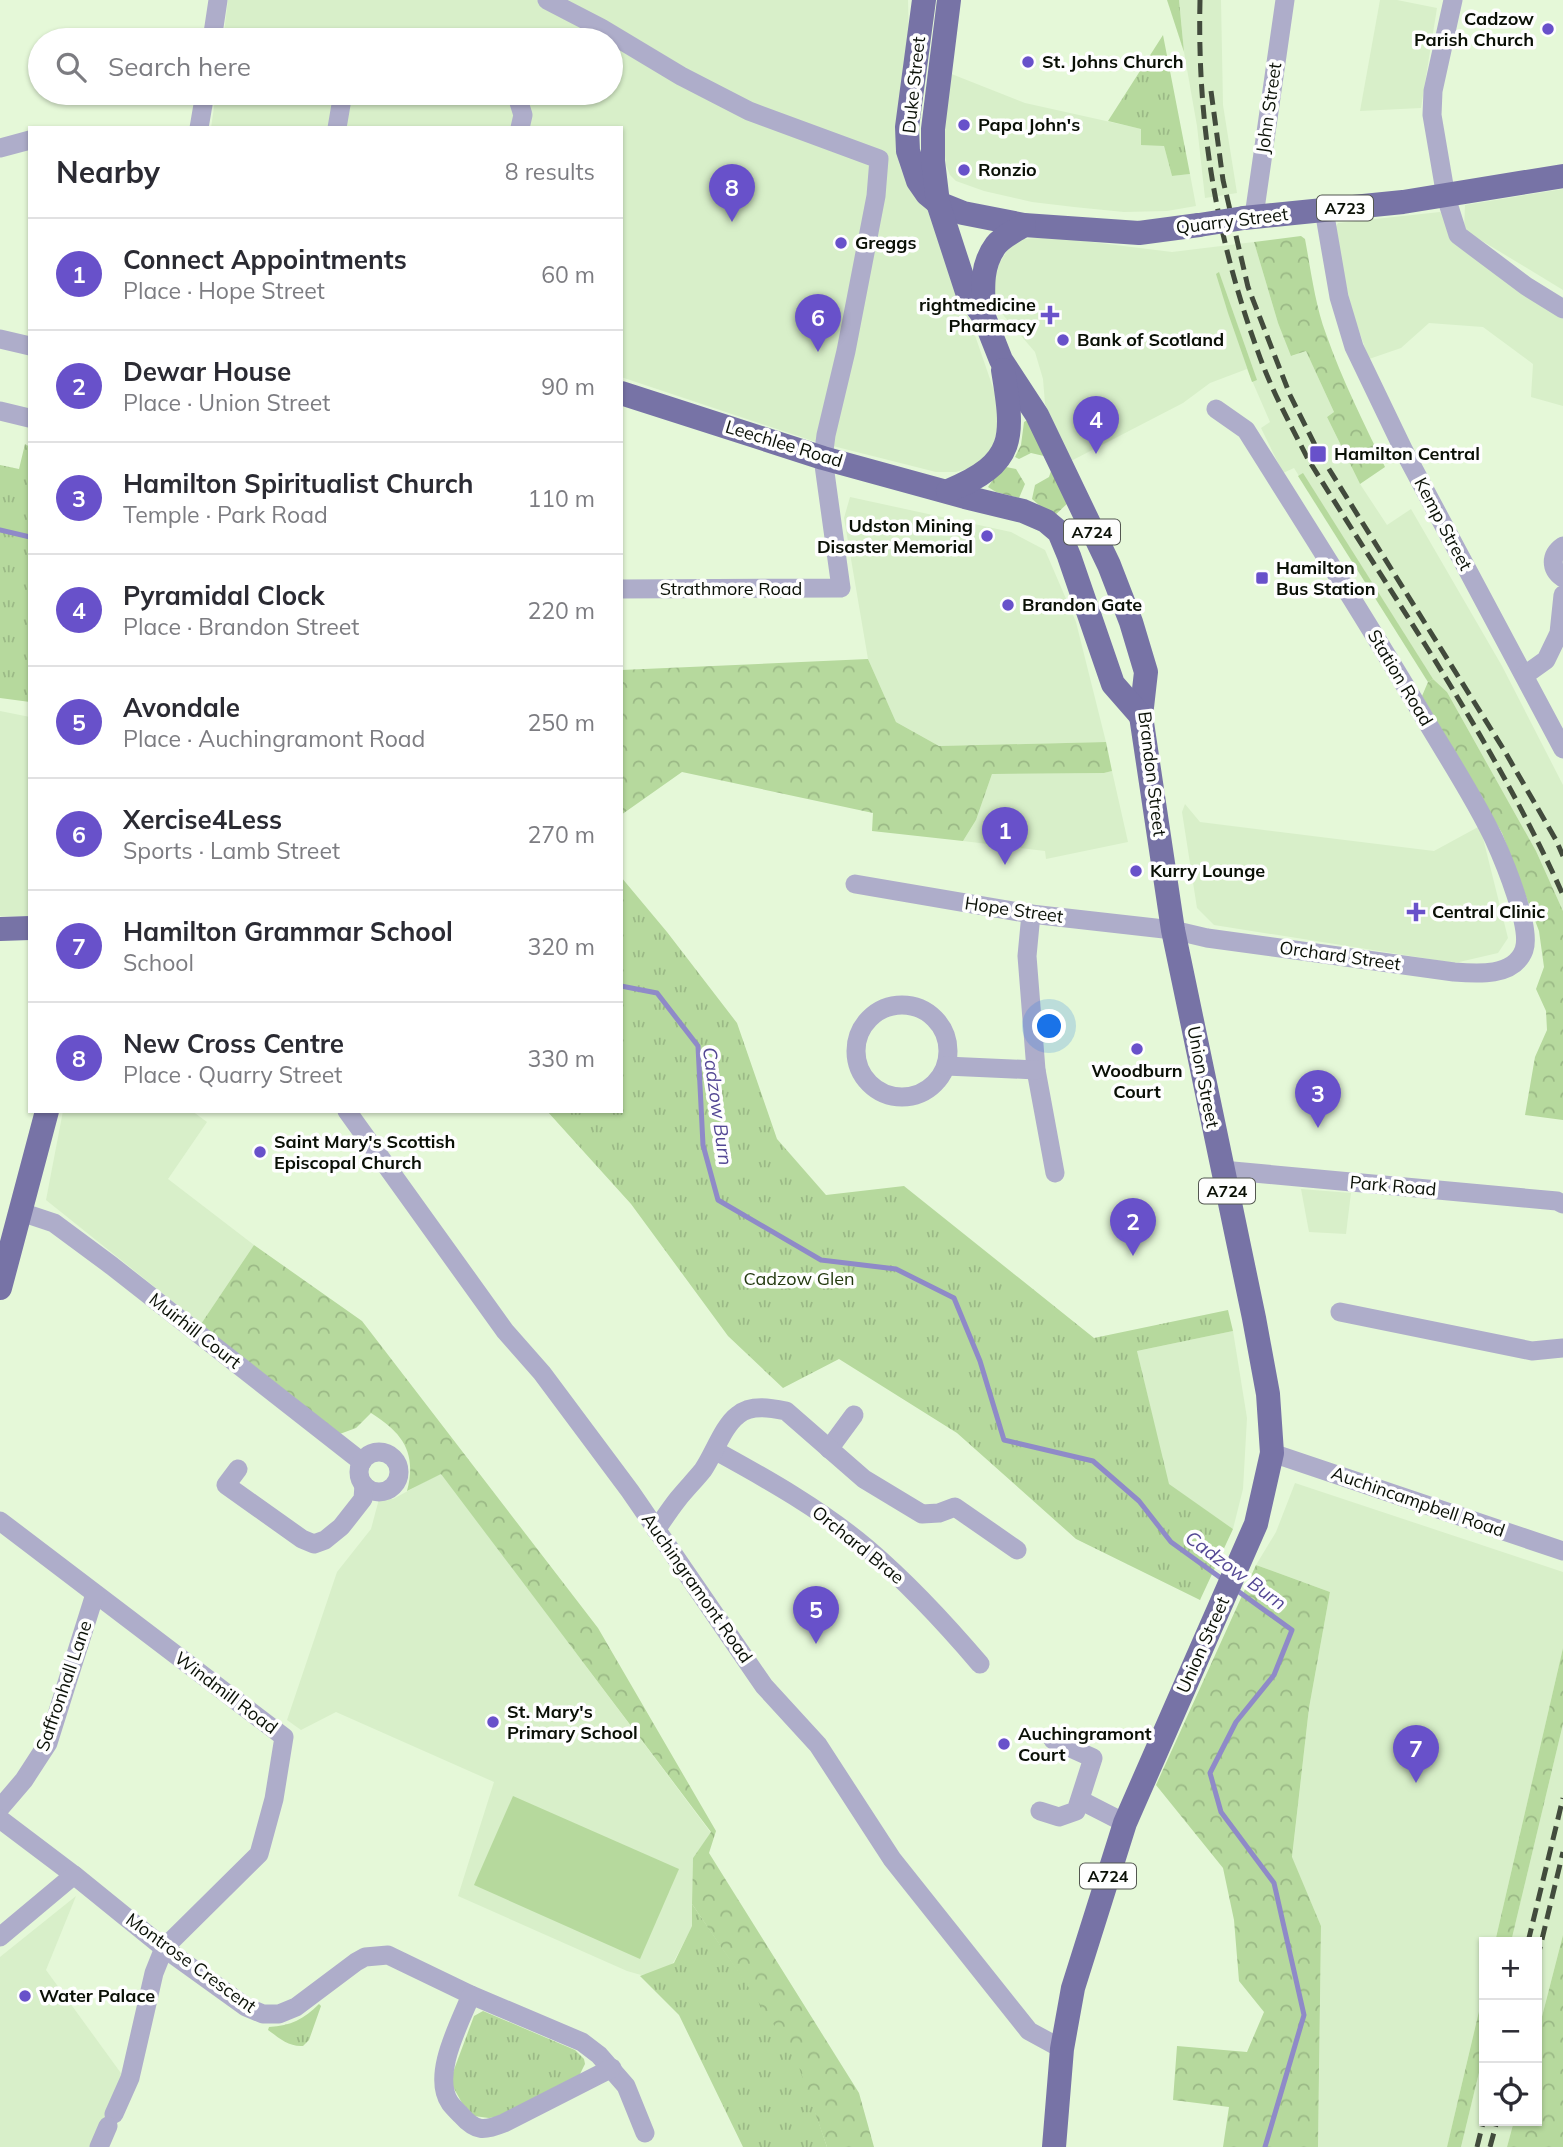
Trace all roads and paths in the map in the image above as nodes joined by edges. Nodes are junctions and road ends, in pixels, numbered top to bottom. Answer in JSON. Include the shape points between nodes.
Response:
{"nodes":[{"id":1,"x":218,"y":0,"type":"edge"},
{"id":2,"x":547,"y":0,"type":"edge"},
{"id":3,"x":924,"y":0,"type":"edge"},
{"id":4,"x":949,"y":0,"type":"edge"},
{"id":5,"x":1285,"y":0,"type":"edge"},
{"id":6,"x":1453,"y":0,"type":"edge"},
{"id":7,"x":214,"y":28,"type":"edge"},
{"id":8,"x":601,"y":28,"type":"edge"},
{"id":9,"x":623,"y":41,"type":"edge"},
{"id":10,"x":203,"y":105,"type":"edge"},
{"id":11,"x":341,"y":105,"type":"edge"},
{"id":12,"x":520,"y":105,"type":"edge"},
{"id":13,"x":199,"y":126,"type":"edge"},
{"id":14,"x":337,"y":126,"type":"edge"},
{"id":15,"x":520,"y":126,"type":"edge"},
{"id":16,"x":28,"y":141,"type":"edge"},
{"id":17,"x":0,"y":148,"type":"edge"},
{"id":18,"x":933,"y":161,"type":"junction"},
{"id":19,"x":1563,"y":176,"type":"edge"},
{"id":20,"x":1446,"y":197,"type":"junction"},
{"id":21,"x":938,"y":203,"type":"junction"},
{"id":22,"x":1324,"y":210,"type":"junction"},
{"id":23,"x":1249,"y":217,"type":"junction"},
{"id":24,"x":1024,"y":225,"type":"junction"},
{"id":25,"x":1102,"y":229,"type":"junction"},
{"id":26,"x":1563,"y":309,"type":"edge"},
{"id":27,"x":984,"y":317,"type":"junction"},
{"id":28,"x":0,"y":339,"type":"edge"},
{"id":29,"x":28,"y":346,"type":"edge"},
{"id":30,"x":1001,"y":360,"type":"junction"},
{"id":31,"x":623,"y":394,"type":"edge"},
{"id":32,"x":1216,"y":410,"type":"dead end"},
{"id":33,"x":0,"y":411,"type":"edge"},
{"id":34,"x":28,"y":418,"type":"edge"},
{"id":35,"x":823,"y":458,"type":"junction"},
{"id":36,"x":948,"y":491,"type":"junction"},
{"id":37,"x":1563,"y":546,"type":"edge"},
{"id":38,"x":1563,"y":578,"type":"edge"},
{"id":39,"x":623,"y":589,"type":"edge"},
{"id":40,"x":1563,"y":595,"type":"edge"},
{"id":41,"x":1525,"y":675,"type":"junction"},
{"id":42,"x":1141,"y":716,"type":"junction"},
{"id":43,"x":1563,"y":749,"type":"edge"},
{"id":44,"x":855,"y":884,"type":"dead end"},
{"id":45,"x":1031,"y":914,"type":"junction"},
{"id":46,"x":28,"y":928,"type":"edge"},
{"id":47,"x":0,"y":929,"type":"edge"},
{"id":48,"x":1173,"y":930,"type":"junction"},
{"id":49,"x":1507,"y":967,"type":"joint"},
{"id":50,"x":946,"y":1066,"type":"junction"},
{"id":51,"x":1036,"y":1070,"type":"junction"},
{"id":52,"x":46,"y":1113,"type":"edge"},
{"id":53,"x":348,"y":1113,"type":"edge"},
{"id":54,"x":1222,"y":1170,"type":"junction"},
{"id":55,"x":1055,"y":1174,"type":"dead end"},
{"id":56,"x":1563,"y":1204,"type":"edge"},
{"id":57,"x":21,"y":1212,"type":"junction"},
{"id":58,"x":0,"y":1288,"type":"edge"},
{"id":59,"x":1340,"y":1312,"type":"dead end"},
{"id":60,"x":1563,"y":1348,"type":"edge"},
{"id":61,"x":854,"y":1415,"type":"dead end"},
{"id":62,"x":829,"y":1449,"type":"junction"},
{"id":63,"x":716,"y":1451,"type":"junction"},
{"id":64,"x":1272,"y":1453,"type":"junction"},
{"id":65,"x":362,"y":1462,"type":"junction"},
{"id":66,"x":239,"y":1469,"type":"dead end"},
{"id":67,"x":364,"y":1485,"type":"junction"},
{"id":68,"x":0,"y":1521,"type":"edge"},
{"id":69,"x":656,"y":1531,"type":"junction"},
{"id":70,"x":1017,"y":1550,"type":"dead end"},
{"id":71,"x":1563,"y":1551,"type":"edge"},
{"id":72,"x":95,"y":1594,"type":"junction"},
{"id":73,"x":980,"y":1664,"type":"dead end"},
{"id":74,"x":1053,"y":1740,"type":"dead end"},
{"id":75,"x":1080,"y":1800,"type":"junction"},
{"id":76,"x":0,"y":1808,"type":"edge"},
{"id":77,"x":1040,"y":1811,"type":"dead end"},
{"id":78,"x":0,"y":1819,"type":"edge"},
{"id":79,"x":1125,"y":1823,"type":"junction"},
{"id":80,"x":74,"y":1875,"type":"junction"},
{"id":81,"x":0,"y":1937,"type":"edge"},
{"id":82,"x":164,"y":1948,"type":"junction"},
{"id":83,"x":471,"y":1995,"type":"junction"},
{"id":84,"x":1062,"y":2049,"type":"junction"},
{"id":85,"x":612,"y":2068,"type":"junction"},
{"id":86,"x":649,"y":2142,"type":"edge"},
{"id":87,"x":99,"y":2147,"type":"edge"},
{"id":88,"x":1054,"y":2147,"type":"edge"}],
"edges":[{"from":1,"to":7,"type":"street"},
{"from":2,"to":8,"type":"street"},
{"from":3,"to":21,"type":"main road","name":"Duke Street","via":[[907,127],[908,151],[918,181]]},
{"from":4,"to":18,"type":"main road","name":"Duke Street"},
{"from":5,"to":23,"type":"street","name":"John Street"},
{"from":6,"to":20,"type":"street","via":[[1432,103]]},
{"from":9,"to":35,"type":"street","via":[[749,111],[879,159],[876,196]]},
{"from":10,"to":13,"type":"street"},
{"from":11,"to":14,"type":"street"},
{"from":12,"to":15,"type":"street"},
{"from":16,"to":17,"type":"street"},
{"from":18,"to":21,"type":"main road","name":"Brandon Street","number":"A724"},
{"from":18,"to":25,"type":"main road","name":"Quarry Street","number":"A723","via":[[958,194],[988,205]]},
{"from":19,"to":20,"type":"main road","number":"A723"},
{"from":20,"to":22,"type":"main road","name":"Quarry Street","number":"A723"},
{"from":20,"to":26,"type":"street","via":[[1458,235]]},
{"from":21,"to":24,"type":"main road","name":"Quarry Street","number":"A723"},
{"from":21,"to":27,"type":"main road","name":"Brandon Street","number":"A724","via":[[968,295]]},
{"from":22,"to":23,"type":"main road","name":"Quarry Street","number":"A723"},
{"from":22,"to":41,"type":"street","name":"Kemp Street","via":[[1339,297],[1354,347],[1404,451]]},
{"from":23,"to":25,"type":"main road","name":"Quarry Street","number":"A723","bridge":true,"via":[[1139,233]]},
{"from":24,"to":25,"type":"main road","name":"Quarry Street","number":"A723"},
{"from":24,"to":27,"type":"main road","name":"Brandon Street","via":[[997,243],[987,260]]},
{"from":27,"to":30,"type":"main road","name":"Brandon Street","number":"A724"},
{"from":28,"to":29,"type":"street"},
{"from":30,"to":36,"type":"main road","via":[[1010,431],[1002,455],[981,476]]},
{"from":30,"to":42,"type":"main road","name":"Brandon Street","number":"A724","via":[[1037,415],[1132,622],[1146,673]]},
{"from":31,"to":35,"type":"main road","name":"Leechlee Road"},
{"from":32,"to":49,"type":"street","name":"Station Road","via":[[1246,429],[1493,838],[1524,923],[1524,952]]},
{"from":33,"to":34,"type":"street"},
{"from":35,"to":36,"type":"main road","name":"Leechlee Road"},
{"from":35,"to":39,"type":"street","name":"Strathmore Road","via":[[841,588]]},
{"from":36,"to":42,"type":"main road","name":"Leechlee Road","via":[[1023,511],[1059,533],[1113,684]]},
{"from":37,"to":38,"type":"street","via":[[1552,559],[1556,573]]},
{"from":40,"to":41,"type":"street","via":[[1559,633],[1546,660]]},
{"from":41,"to":43,"type":"street","name":"Kemp Street"},
{"from":42,"to":48,"type":"main road","name":"Brandon Street","number":"A724"},
{"from":44,"to":45,"type":"street","name":"Hope Street"},
{"from":45,"to":48,"type":"street","name":"Hope Street"},
{"from":45,"to":51,"type":"street","via":[[1027,956]]},
{"from":46,"to":47,"type":"main road"},
{"from":48,"to":49,"type":"street","name":"Orchard Street","via":[[1454,972],[1490,974]]},
{"from":48,"to":54,"type":"main road","name":"Union Street","number":"A724"},
{"from":50,"to":50,"type":"street","via":[[946,1034],[925,1011],[910,1005],[879,1011],[859,1036],[859,1068],[880,1091],[895,1097],[926,1091]]},
{"from":50,"to":51,"type":"street"},
{"from":51,"to":55,"type":"street"},
{"from":52,"to":57,"type":"main road"},
{"from":53,"to":69,"type":"street","name":"Auchingramont Road"},
{"from":54,"to":56,"type":"street","name":"Park Road"},
{"from":54,"to":64,"type":"main road","name":"Union Street","number":"A724","via":[[1264,1367]]},
{"from":57,"to":58,"type":"main road"},
{"from":57,"to":65,"type":"street","name":"Muirhill Court","via":[[54,1223]]},
{"from":59,"to":60,"type":"street","via":[[1532,1351]]},
{"from":61,"to":62,"type":"street"},
{"from":62,"to":63,"type":"street","via":[[786,1411],[752,1408],[727,1428]]},
{"from":62,"to":70,"type":"street","via":[[864,1479],[922,1514],[955,1507]]},
{"from":63,"to":69,"type":"street"},
{"from":63,"to":73,"type":"street","name":"Orchard Brae","via":[[788,1491],[866,1547],[926,1602]]},
{"from":64,"to":71,"type":"street","name":"Auchincampbell Road"},
{"from":64,"to":79,"type":"main road","name":"Union Street","number":"A724","via":[[1244,1555]]},
{"from":65,"to":67,"type":"street","via":[[359,1473]]},
{"from":65,"to":67,"type":"street","via":[[372,1454],[384,1453],[395,1460],[399,1472],[395,1484],[385,1491]]},
{"from":66,"to":67,"type":"street","via":[[226,1485],[314,1544],[341,1527],[363,1499]]},
{"from":68,"to":72,"type":"street","name":"Windmill Road"},
{"from":69,"to":84,"type":"street","name":"Auchingramont Road","via":[[764,1686],[818,1745],[892,1859],[1028,2031]]},
{"from":72,"to":76,"type":"street","name":"Saffronhall Lane","via":[[48,1743]]},
{"from":72,"to":82,"type":"street","name":"Windmill Road","via":[[284,1737],[259,1854]]},
{"from":74,"to":75,"type":"street","via":[[1093,1758]]},
{"from":75,"to":77,"type":"street","via":[[1069,1815]]},
{"from":75,"to":79,"type":"street"},
{"from":78,"to":80,"type":"street","name":"Montrose Crescent"},
{"from":79,"to":84,"type":"main road","name":"Union Street","number":"A724","via":[[1073,1988]]},
{"from":80,"to":81,"type":"street"},
{"from":80,"to":82,"type":"street","name":"Montrose Crescent"},
{"from":82,"to":83,"type":"street","name":"Montrose Crescent","via":[[246,2007],[263,2014],[296,2007],[356,1962],[376,1955],[388,1955]]},
{"from":82,"to":87,"type":"street","via":[[130,2078]]},
{"from":83,"to":85,"type":"street","name":"Montrose Crescent","via":[[582,2042]]},
{"from":83,"to":85,"type":"street","via":[[444,2066],[443,2085],[449,2102],[474,2127],[488,2129],[504,2123]]},
{"from":84,"to":88,"type":"main road","name":"Union Street","number":"A724"},
{"from":85,"to":86,"type":"street","name":"Montrose Crescent","via":[[626,2086]]}]}
